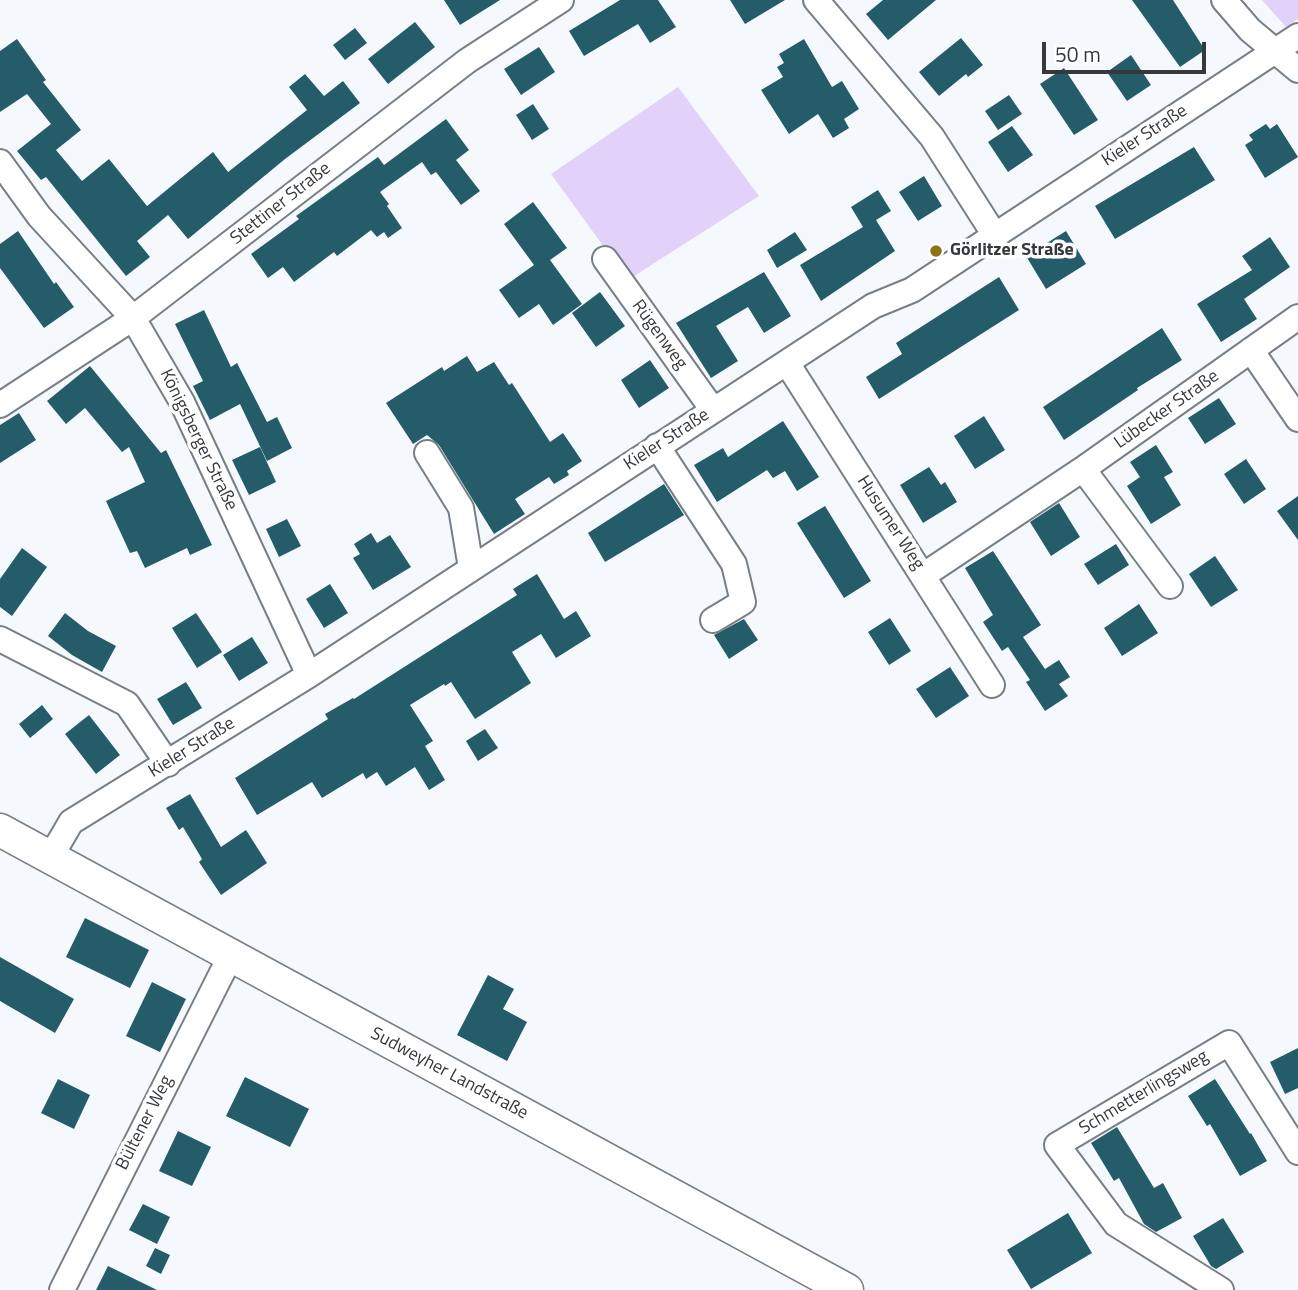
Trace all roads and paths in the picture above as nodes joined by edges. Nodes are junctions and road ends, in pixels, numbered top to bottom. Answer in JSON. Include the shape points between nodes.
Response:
{"nodes":[{"id":1,"x":561,"y":0,"type":"edge"},
{"id":2,"x":816,"y":0,"type":"edge"},
{"id":3,"x":1223,"y":0,"type":"edge"},
{"id":4,"x":1298,"y":36,"type":"edge"},
{"id":5,"x":1276,"y":50,"type":"junction"},
{"id":6,"x":1298,"y":70,"type":"edge"},
{"id":7,"x":0,"y":162,"type":"edge"},
{"id":8,"x":994,"y":234,"type":"junction"},
{"id":9,"x":605,"y":259,"type":"dead end"},
{"id":10,"x":1298,"y":317,"type":"edge"},
{"id":11,"x":133,"y":318,"type":"junction"},
{"id":12,"x":1251,"y":350,"type":"junction"},
{"id":13,"x":787,"y":363,"type":"junction"},
{"id":14,"x":0,"y":405,"type":"edge"},
{"id":15,"x":713,"y":410,"type":"junction"},
{"id":16,"x":1298,"y":419,"type":"edge"},
{"id":17,"x":657,"y":446,"type":"junction"},
{"id":18,"x":427,"y":453,"type":"dead end"},
{"id":19,"x":1083,"y":469,"type":"junction"},
{"id":20,"x":471,"y":568,"type":"junction"},
{"id":21,"x":924,"y":575,"type":"junction"},
{"id":22,"x":1170,"y":586,"type":"dead end"},
{"id":23,"x":713,"y":620,"type":"dead end"},
{"id":24,"x":0,"y":639,"type":"edge"},
{"id":25,"x":309,"y":675,"type":"junction"},
{"id":26,"x":992,"y":685,"type":"dead end"},
{"id":27,"x":168,"y":764,"type":"junction"},
{"id":28,"x":0,"y":830,"type":"edge"},
{"id":29,"x":50,"y":858,"type":"junction"},
{"id":30,"x":230,"y":957,"type":"junction"},
{"id":31,"x":1298,"y":1152,"type":"edge"},
{"id":32,"x":62,"y":1290,"type":"edge"},
{"id":33,"x":847,"y":1290,"type":"edge"},
{"id":34,"x":1221,"y":1290,"type":"edge"}],
"edges":[{"from":1,"to":11,"type":"street","name":"Stettiner Straße","via":[[467,61]]},
{"from":2,"to":8,"type":"street","via":[[932,137]]},
{"from":3,"to":5,"type":"street"},
{"from":4,"to":5,"type":"street","name":"Kieler Straße"},
{"from":5,"to":6,"type":"street"},
{"from":5,"to":8,"type":"street","name":"Kieler Straße"},
{"from":7,"to":11,"type":"street","name":"Königsberger Straße","via":[[39,216]]},
{"from":8,"to":13,"type":"street","name":"Kieler Straße","via":[[912,290],[873,306]]},
{"from":9,"to":15,"type":"street","name":"Rügenweg"},
{"from":10,"to":12,"type":"street","name":"Lübecker Straße"},
{"from":11,"to":14,"type":"street","name":"Stettiner Straße"},
{"from":11,"to":25,"type":"street","name":"Königsberger Straße","via":[[182,402]]},
{"from":12,"to":16,"type":"street"},
{"from":12,"to":19,"type":"street","name":"Lübecker Straße"},
{"from":13,"to":15,"type":"street","name":"Kieler Straße"},
{"from":13,"to":21,"type":"street","name":"Husumer Weg"},
{"from":15,"to":17,"type":"street","name":"Kieler Straße"},
{"from":17,"to":20,"type":"street","name":"Kieler Straße"},
{"from":17,"to":23,"type":"street","via":[[734,564],[743,602]]},
{"from":18,"to":20,"type":"street","via":[[461,508]]},
{"from":19,"to":21,"type":"street","name":"Lübecker Straße"},
{"from":19,"to":22,"type":"street"},
{"from":20,"to":25,"type":"street","name":"Kieler Straße"},
{"from":21,"to":26,"type":"street","name":"Husumer Weg"},
{"from":24,"to":27,"type":"street","via":[[127,704]]},
{"from":25,"to":27,"type":"street","name":"Kieler Straße"},
{"from":27,"to":29,"type":"street","name":"Kieler Straße","via":[[71,822]]},
{"from":28,"to":29,"type":"main road","name":"Sudweyher Landstraße"},
{"from":29,"to":30,"type":"main road","name":"Sudweyher Landstraße"},
{"from":30,"to":32,"type":"street","name":"Bültener Weg"},
{"from":30,"to":33,"type":"main road","name":"Sudweyher Landstraße"},
{"from":31,"to":34,"type":"street","name":"Schmetterlingsweg","via":[[1229,1043],[1057,1145],[1116,1224]]}]}
